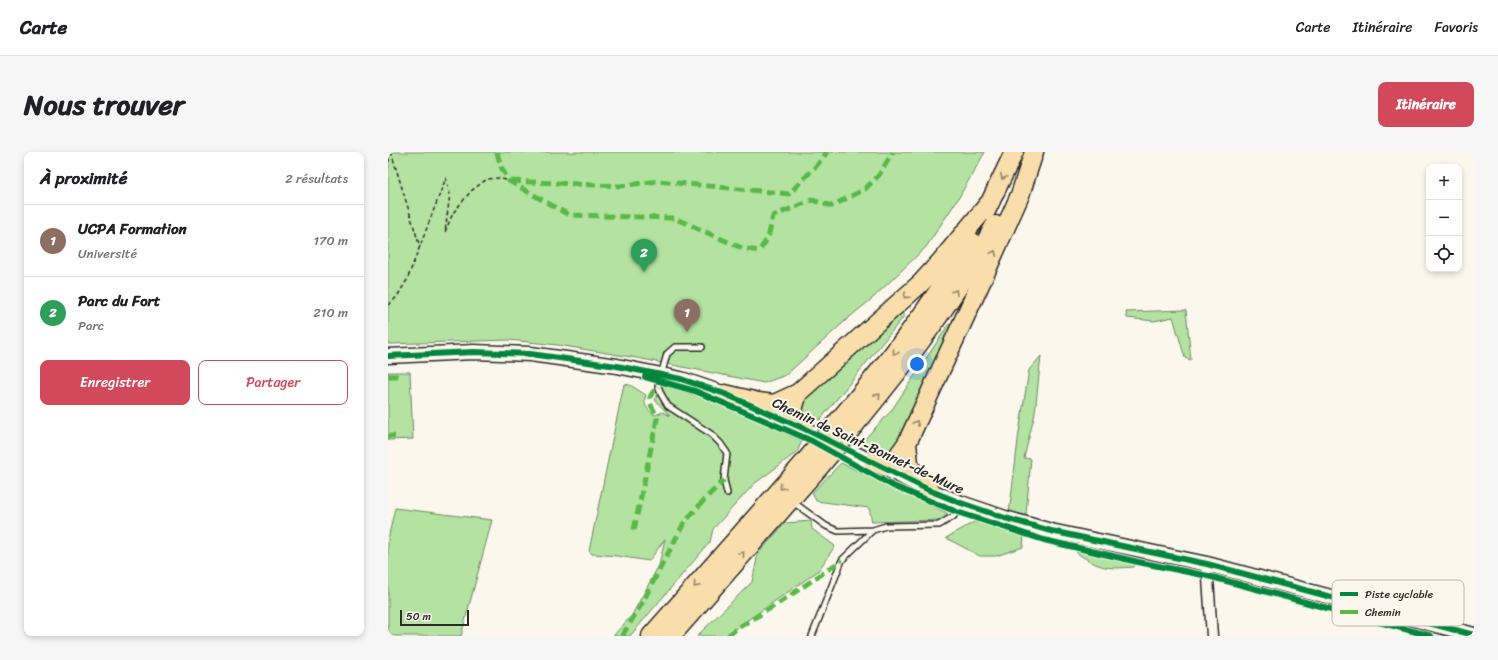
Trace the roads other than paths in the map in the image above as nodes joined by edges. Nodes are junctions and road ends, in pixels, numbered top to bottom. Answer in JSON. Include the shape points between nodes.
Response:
{"nodes":[{"id":1,"x":1014,"y":152,"type":"edge"},
{"id":2,"x":1030,"y":152,"type":"edge"},
{"id":3,"x":1034,"y":152,"type":"edge"},
{"id":4,"x":991,"y":201,"type":"junction"},
{"id":5,"x":702,"y":348,"type":"dead end"},
{"id":6,"x":388,"y":356,"type":"edge"},
{"id":7,"x":662,"y":374,"type":"junction"},
{"id":8,"x":798,"y":393,"type":"junction"},
{"id":9,"x":725,"y":394,"type":"junction"},
{"id":10,"x":846,"y":423,"type":"junction"},
{"id":11,"x":805,"y":429,"type":"junction"},
{"id":12,"x":907,"y":443,"type":"junction"},
{"id":13,"x":814,"y":461,"type":"junction"},
{"id":14,"x":873,"y":462,"type":"junction"},
{"id":15,"x":931,"y":491,"type":"junction"},
{"id":16,"x":727,"y":493,"type":"dead end"},
{"id":17,"x":790,"y":500,"type":"junction"},
{"id":18,"x":961,"y":503,"type":"junction"},
{"id":19,"x":873,"y":530,"type":"junction"},
{"id":20,"x":1207,"y":564,"type":"junction"},
{"id":21,"x":1332,"y":597,"type":"edge"},
{"id":22,"x":1440,"y":626,"type":"edge"},
{"id":23,"x":1474,"y":635,"type":"edge"},
{"id":24,"x":651,"y":636,"type":"edge"},
{"id":25,"x":671,"y":636,"type":"edge"},
{"id":26,"x":812,"y":636,"type":"edge"},
{"id":27,"x":1212,"y":636,"type":"edge"}],
"edges":[{"from":1,"to":4,"type":"highway","one_way":true},
{"from":10,"to":2,"type":"highway","one_way":true,"via":[[896,374],[951,299],[994,227]]},
{"from":12,"to":3,"type":"highway","one_way":true,"via":[[1020,194]]},
{"from":4,"to":8,"type":"highway","one_way":true,"via":[[921,283]]},
{"from":4,"to":10,"type":"highway","one_way":true,"via":[[960,257]]},
{"from":5,"to":7,"type":"lane","via":[[675,347],[667,354]]},
{"from":6,"to":7,"type":"street","name":"Chemin de Saint-Bonnet-de-Mure","via":[[474,352],[530,354]]},
{"from":7,"to":9,"type":"street","name":"Chemin de Saint-Bonnet-de-Mure"},
{"from":7,"to":16,"type":"lane","via":[[658,386],[668,406],[711,434],[727,453],[724,480]]},
{"from":8,"to":9,"type":"highway","via":[[774,404]]},
{"from":8,"to":11,"type":"highway","via":[[793,408],[795,420]]},
{"from":9,"to":11,"type":"street","name":"Chemin de Saint-Bonnet-de-Mure"},
{"from":10,"to":13,"type":"highway","bridge":true},
{"from":11,"to":14,"type":"street","name":"Chemin de Saint-Bonnet-de-Mure"},
{"from":12,"to":14,"type":"highway","via":[[895,460],[883,465]]},
{"from":12,"to":15,"type":"highway","via":[[912,471]]},
{"from":13,"to":17,"type":"highway"},
{"from":13,"to":24,"type":"highway","one_way":true},
{"from":14,"to":15,"type":"street","name":"Chemin de Saint-Bonnet-de-Mure"},
{"from":15,"to":18,"type":"street","name":"Chemin de Saint-Bonnet-de-Mure"},
{"from":17,"to":19,"type":"lane","via":[[826,526],[838,531]]},
{"from":25,"to":17,"type":"highway","one_way":true},
{"from":18,"to":19,"type":"lane","via":[[954,516],[939,525],[886,526]]},
{"from":18,"to":20,"type":"street","name":"Chemin de Saint-Bonnet-de-Mure","via":[[1051,531]]},
{"from":19,"to":26,"type":"lane","via":[[842,560]]},
{"from":20,"to":21,"type":"street","name":"Chemin de Saint-Bonnet-de-Mure"},
{"from":20,"to":27,"type":"street"},
{"from":22,"to":23,"type":"street","name":"Chemin de Saint-Bonnet-de-Mure"}]}
